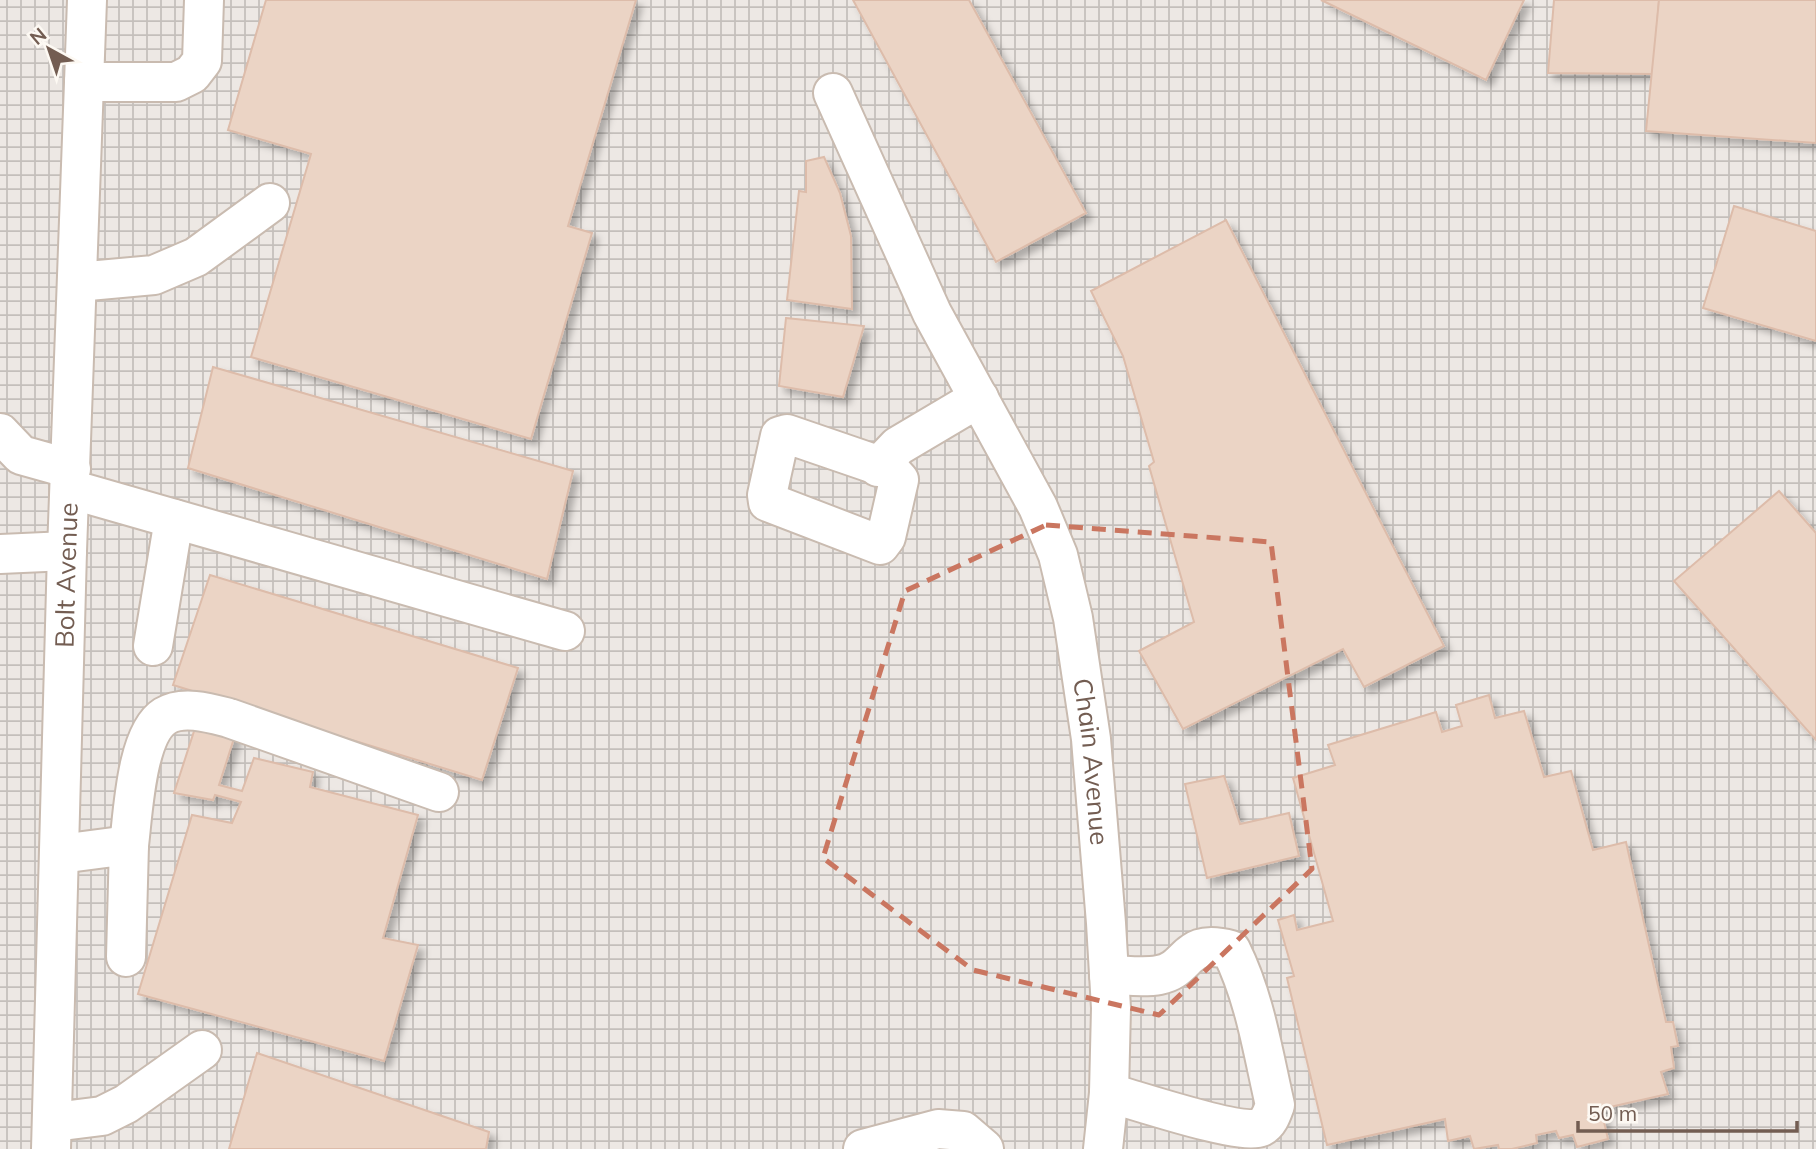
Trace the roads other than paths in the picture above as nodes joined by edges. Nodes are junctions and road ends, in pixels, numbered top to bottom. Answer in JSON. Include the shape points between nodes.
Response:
{"nodes":[{"id":1,"x":87,"y":0,"type":"edge"},
{"id":2,"x":204,"y":0,"type":"edge"},
{"id":3,"x":84,"y":82,"type":"junction"},
{"id":4,"x":833,"y":93,"type":"dead end"},
{"id":5,"x":270,"y":203,"type":"dead end"},
{"id":6,"x":77,"y":282,"type":"junction"},
{"id":7,"x":979,"y":398,"type":"junction"},
{"id":8,"x":0,"y":433,"type":"edge"},
{"id":9,"x":878,"y":467,"type":"dead end"},
{"id":10,"x":70,"y":479,"type":"junction"},
{"id":11,"x":174,"y":519,"type":"junction"},
{"id":12,"x":67,"y":551,"type":"junction"},
{"id":13,"x":0,"y":554,"type":"edge"},
{"id":14,"x":565,"y":631,"type":"dead end"},
{"id":15,"x":153,"y":646,"type":"dead end"},
{"id":16,"x":439,"y":792,"type":"dead end"},
{"id":17,"x":129,"y":845,"type":"junction"},
{"id":18,"x":60,"y":854,"type":"junction"},
{"id":19,"x":127,"y":957,"type":"dead end"},
{"id":20,"x":1109,"y":975,"type":"junction"},
{"id":21,"x":202,"y":1050,"type":"dead end"},
{"id":22,"x":1109,"y":1093,"type":"junction"},
{"id":23,"x":52,"y":1136,"type":"edge"},
{"id":24,"x":863,"y":1149,"type":"edge"},
{"id":25,"x":984,"y":1149,"type":"edge"},
{"id":26,"x":1103,"y":1149,"type":"edge"}],
"edges":[{"from":1,"to":3,"type":"street","name":"Bolt Avenue"},
{"from":2,"to":3,"type":"street","via":[[202,61],[192,74],[176,82]]},
{"from":3,"to":6,"type":"street","name":"Bolt Avenue"},
{"from":4,"to":7,"type":"street","name":"Chain Avenue","via":[[932,313]]},
{"from":5,"to":6,"type":"street","via":[[196,257],[154,275]]},
{"from":6,"to":10,"type":"street","name":"Bolt Avenue"},
{"from":7,"to":9,"type":"street","via":[[898,446]]},
{"from":7,"to":20,"type":"street","name":"Chain Avenue","via":[[1038,507],[1058,555],[1073,618],[1091,739]]},
{"from":8,"to":10,"type":"street","via":[[21,455]]},
{"from":10,"to":11,"type":"street"},
{"from":10,"to":12,"type":"street","name":"Bolt Avenue"},
{"from":11,"to":14,"type":"street"},
{"from":11,"to":15,"type":"street"},
{"from":12,"to":13,"type":"street"},
{"from":12,"to":18,"type":"street","name":"Bolt Avenue"},
{"from":16,"to":17,"type":"street","via":[[196,709],[165,716],[150,732],[142,753]]},
{"from":17,"to":18,"type":"street"},
{"from":17,"to":19,"type":"street"},
{"from":18,"to":23,"type":"street","name":"Bolt Avenue"},
{"from":20,"to":22,"type":"street","name":"Chain Avenue"},
{"from":20,"to":22,"type":"street","via":[[1159,975],[1196,949],[1215,946],[1231,950],[1256,1021],[1275,1105],[1264,1126],[1251,1130]]},
{"from":21,"to":23,"type":"street","via":[[126,1104]]},
{"from":22,"to":26,"type":"street","name":"Chain Avenue"},
{"from":24,"to":25,"type":"street","via":[[938,1129],[963,1131]]}]}
